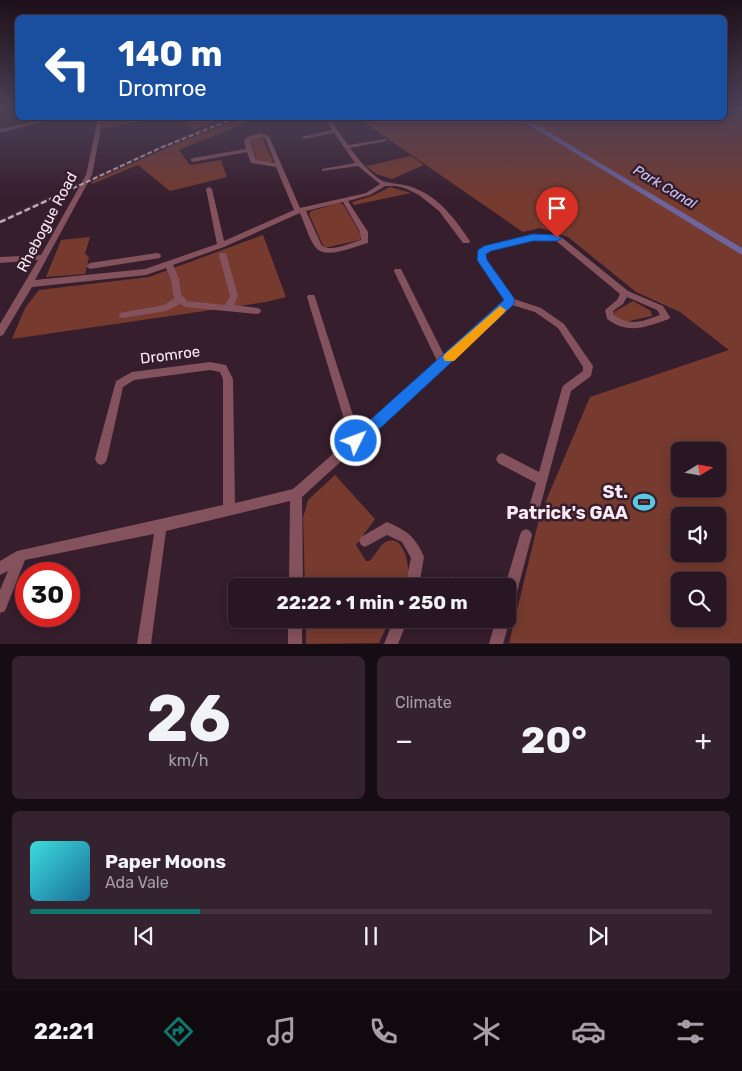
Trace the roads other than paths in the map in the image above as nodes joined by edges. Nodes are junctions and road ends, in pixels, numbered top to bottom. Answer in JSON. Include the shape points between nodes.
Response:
{"nodes":[{"id":1,"x":96,"y":139,"type":"edge"},
{"id":2,"x":248,"y":139,"type":"edge"},
{"id":3,"x":266,"y":139,"type":"edge"},
{"id":4,"x":342,"y":139,"type":"edge"},
{"id":5,"x":384,"y":140,"type":"dead end"},
{"id":6,"x":347,"y":147,"type":"junction"},
{"id":7,"x":250,"y":150,"type":"junction"},
{"id":8,"x":193,"y":160,"type":"dead end"},
{"id":9,"x":358,"y":164,"type":"junction"},
{"id":10,"x":279,"y":166,"type":"junction"},
{"id":11,"x":324,"y":170,"type":"dead end"},
{"id":12,"x":384,"y":184,"type":"junction"},
{"id":13,"x":209,"y":189,"type":"dead end"},
{"id":14,"x":344,"y":199,"type":"junction"},
{"id":15,"x":300,"y":211,"type":"junction"},
{"id":16,"x":466,"y":241,"type":"dead end"},
{"id":17,"x":221,"y":245,"type":"junction"},
{"id":18,"x":223,"y":255,"type":"dead end"},
{"id":19,"x":157,"y":256,"type":"dead end"},
{"id":20,"x":44,"y":257,"type":"junction"},
{"id":21,"x":0,"y":260,"type":"edge"},
{"id":22,"x":125,"y":261,"type":"junction"},
{"id":23,"x":169,"y":265,"type":"junction"},
{"id":24,"x":90,"y":266,"type":"dead end"},
{"id":25,"x":398,"y":271,"type":"dead end"},
{"id":26,"x":122,"y":275,"type":"junction"},
{"id":27,"x":29,"y":284,"type":"junction"},
{"id":28,"x":625,"y":294,"type":"junction"},
{"id":29,"x":312,"y":298,"type":"dead end"},
{"id":30,"x":179,"y":300,"type":"junction"},
{"id":31,"x":511,"y":301,"type":"junction"},
{"id":32,"x":228,"y":308,"type":"junction"},
{"id":33,"x":257,"y":311,"type":"dead end"},
{"id":34,"x":123,"y":314,"type":"dead end"},
{"id":35,"x":0,"y":332,"type":"edge"},
{"id":36,"x":442,"y":363,"type":"junction"},
{"id":37,"x":356,"y":441,"type":"junction"},
{"id":38,"x":101,"y":459,"type":"dead end"},
{"id":39,"x":502,"y":459,"type":"dead end"},
{"id":40,"x":542,"y":480,"type":"junction"},
{"id":41,"x":296,"y":494,"type":"junction"},
{"id":42,"x":535,"y":507,"type":"dead end"},
{"id":43,"x":229,"y":509,"type":"junction"},
{"id":44,"x":161,"y":526,"type":"junction"},
{"id":45,"x":526,"y":535,"type":"dead end"},
{"id":46,"x":365,"y":541,"type":"dead end"},
{"id":47,"x":21,"y":555,"type":"junction"},
{"id":48,"x":0,"y":569,"type":"edge"},
{"id":49,"x":296,"y":578,"type":"edge"},
{"id":50,"x":414,"y":578,"type":"edge"},
{"id":51,"x":514,"y":578,"type":"edge"},
{"id":52,"x":0,"y":606,"type":"edge"},
{"id":53,"x":295,"y":628,"type":"edge"},
{"id":54,"x":397,"y":628,"type":"edge"},
{"id":55,"x":500,"y":628,"type":"edge"},
{"id":56,"x":144,"y":644,"type":"edge"},
{"id":57,"x":295,"y":644,"type":"edge"},
{"id":58,"x":391,"y":644,"type":"edge"},
{"id":59,"x":496,"y":644,"type":"edge"}],
"edges":[{"from":1,"to":20,"type":"street","name":"Rhebogue Road","via":[[89,175]]},
{"from":2,"to":7,"type":"street"},
{"from":3,"to":10,"type":"street"},
{"from":4,"to":6,"type":"street"},
{"from":5,"to":6,"type":"street"},
{"from":6,"to":9,"type":"street"},
{"from":7,"to":8,"type":"street"},
{"from":7,"to":10,"type":"street","via":[[253,162]]},
{"from":9,"to":11,"type":"street"},
{"from":9,"to":12,"type":"street"},
{"from":10,"to":15,"type":"street"},
{"from":12,"to":14,"type":"street","via":[[368,194]]},
{"from":12,"to":16,"type":"street","via":[[410,188],[424,195],[450,217]]},
{"from":13,"to":17,"type":"street"},
{"from":14,"to":15,"type":"street"},
{"from":14,"to":15,"type":"street","via":[[364,232],[365,241],[323,250]]},
{"from":15,"to":17,"type":"street"},
{"from":17,"to":23,"type":"street"},
{"from":18,"to":32,"type":"street","via":[[234,296]]},
{"from":19,"to":22,"type":"street"},
{"from":20,"to":21,"type":"street"},
{"from":20,"to":27,"type":"street","name":"Rhebogue Road"},
{"from":22,"to":24,"type":"street"},
{"from":22,"to":26,"type":"street"},
{"from":23,"to":26,"type":"street"},
{"from":23,"to":30,"type":"street"},
{"from":25,"to":36,"type":"street"},
{"from":26,"to":27,"type":"street"},
{"from":27,"to":35,"type":"street","name":"Rhebogue Road"},
{"from":28,"to":28,"type":"street","via":[[660,308],[666,317],[626,328],[618,324],[610,317],[609,310]]},
{"from":28,"to":31,"type":"street","via":[[557,238],[548,236],[488,248],[481,253],[482,260]]},
{"from":29,"to":37,"type":"street"},
{"from":30,"to":32,"type":"street","via":[[185,304]]},
{"from":30,"to":34,"type":"street","via":[[166,308]]},
{"from":31,"to":36,"type":"street"},
{"from":31,"to":40,"type":"street","via":[[538,310],[561,326],[588,366],[588,373],[567,388]]},
{"from":32,"to":33,"type":"street"},
{"from":36,"to":37,"type":"street"},
{"from":37,"to":41,"type":"street"},
{"from":38,"to":43,"type":"street","name":"Dromroe","via":[[119,384],[132,376],[210,366],[223,368],[228,379]]},
{"from":39,"to":40,"type":"street"},
{"from":40,"to":42,"type":"street"},
{"from":41,"to":43,"type":"street"},
{"from":41,"to":49,"type":"street"},
{"from":43,"to":44,"type":"street"},
{"from":44,"to":47,"type":"street"},
{"from":44,"to":56,"type":"street"},
{"from":45,"to":51,"type":"street"},
{"from":46,"to":50,"type":"street","via":[[387,528],[406,538],[418,557]]},
{"from":47,"to":48,"type":"street"},
{"from":47,"to":52,"type":"street"},
{"from":53,"to":57,"type":"street"},
{"from":54,"to":58,"type":"street"},
{"from":55,"to":59,"type":"street"}]}
